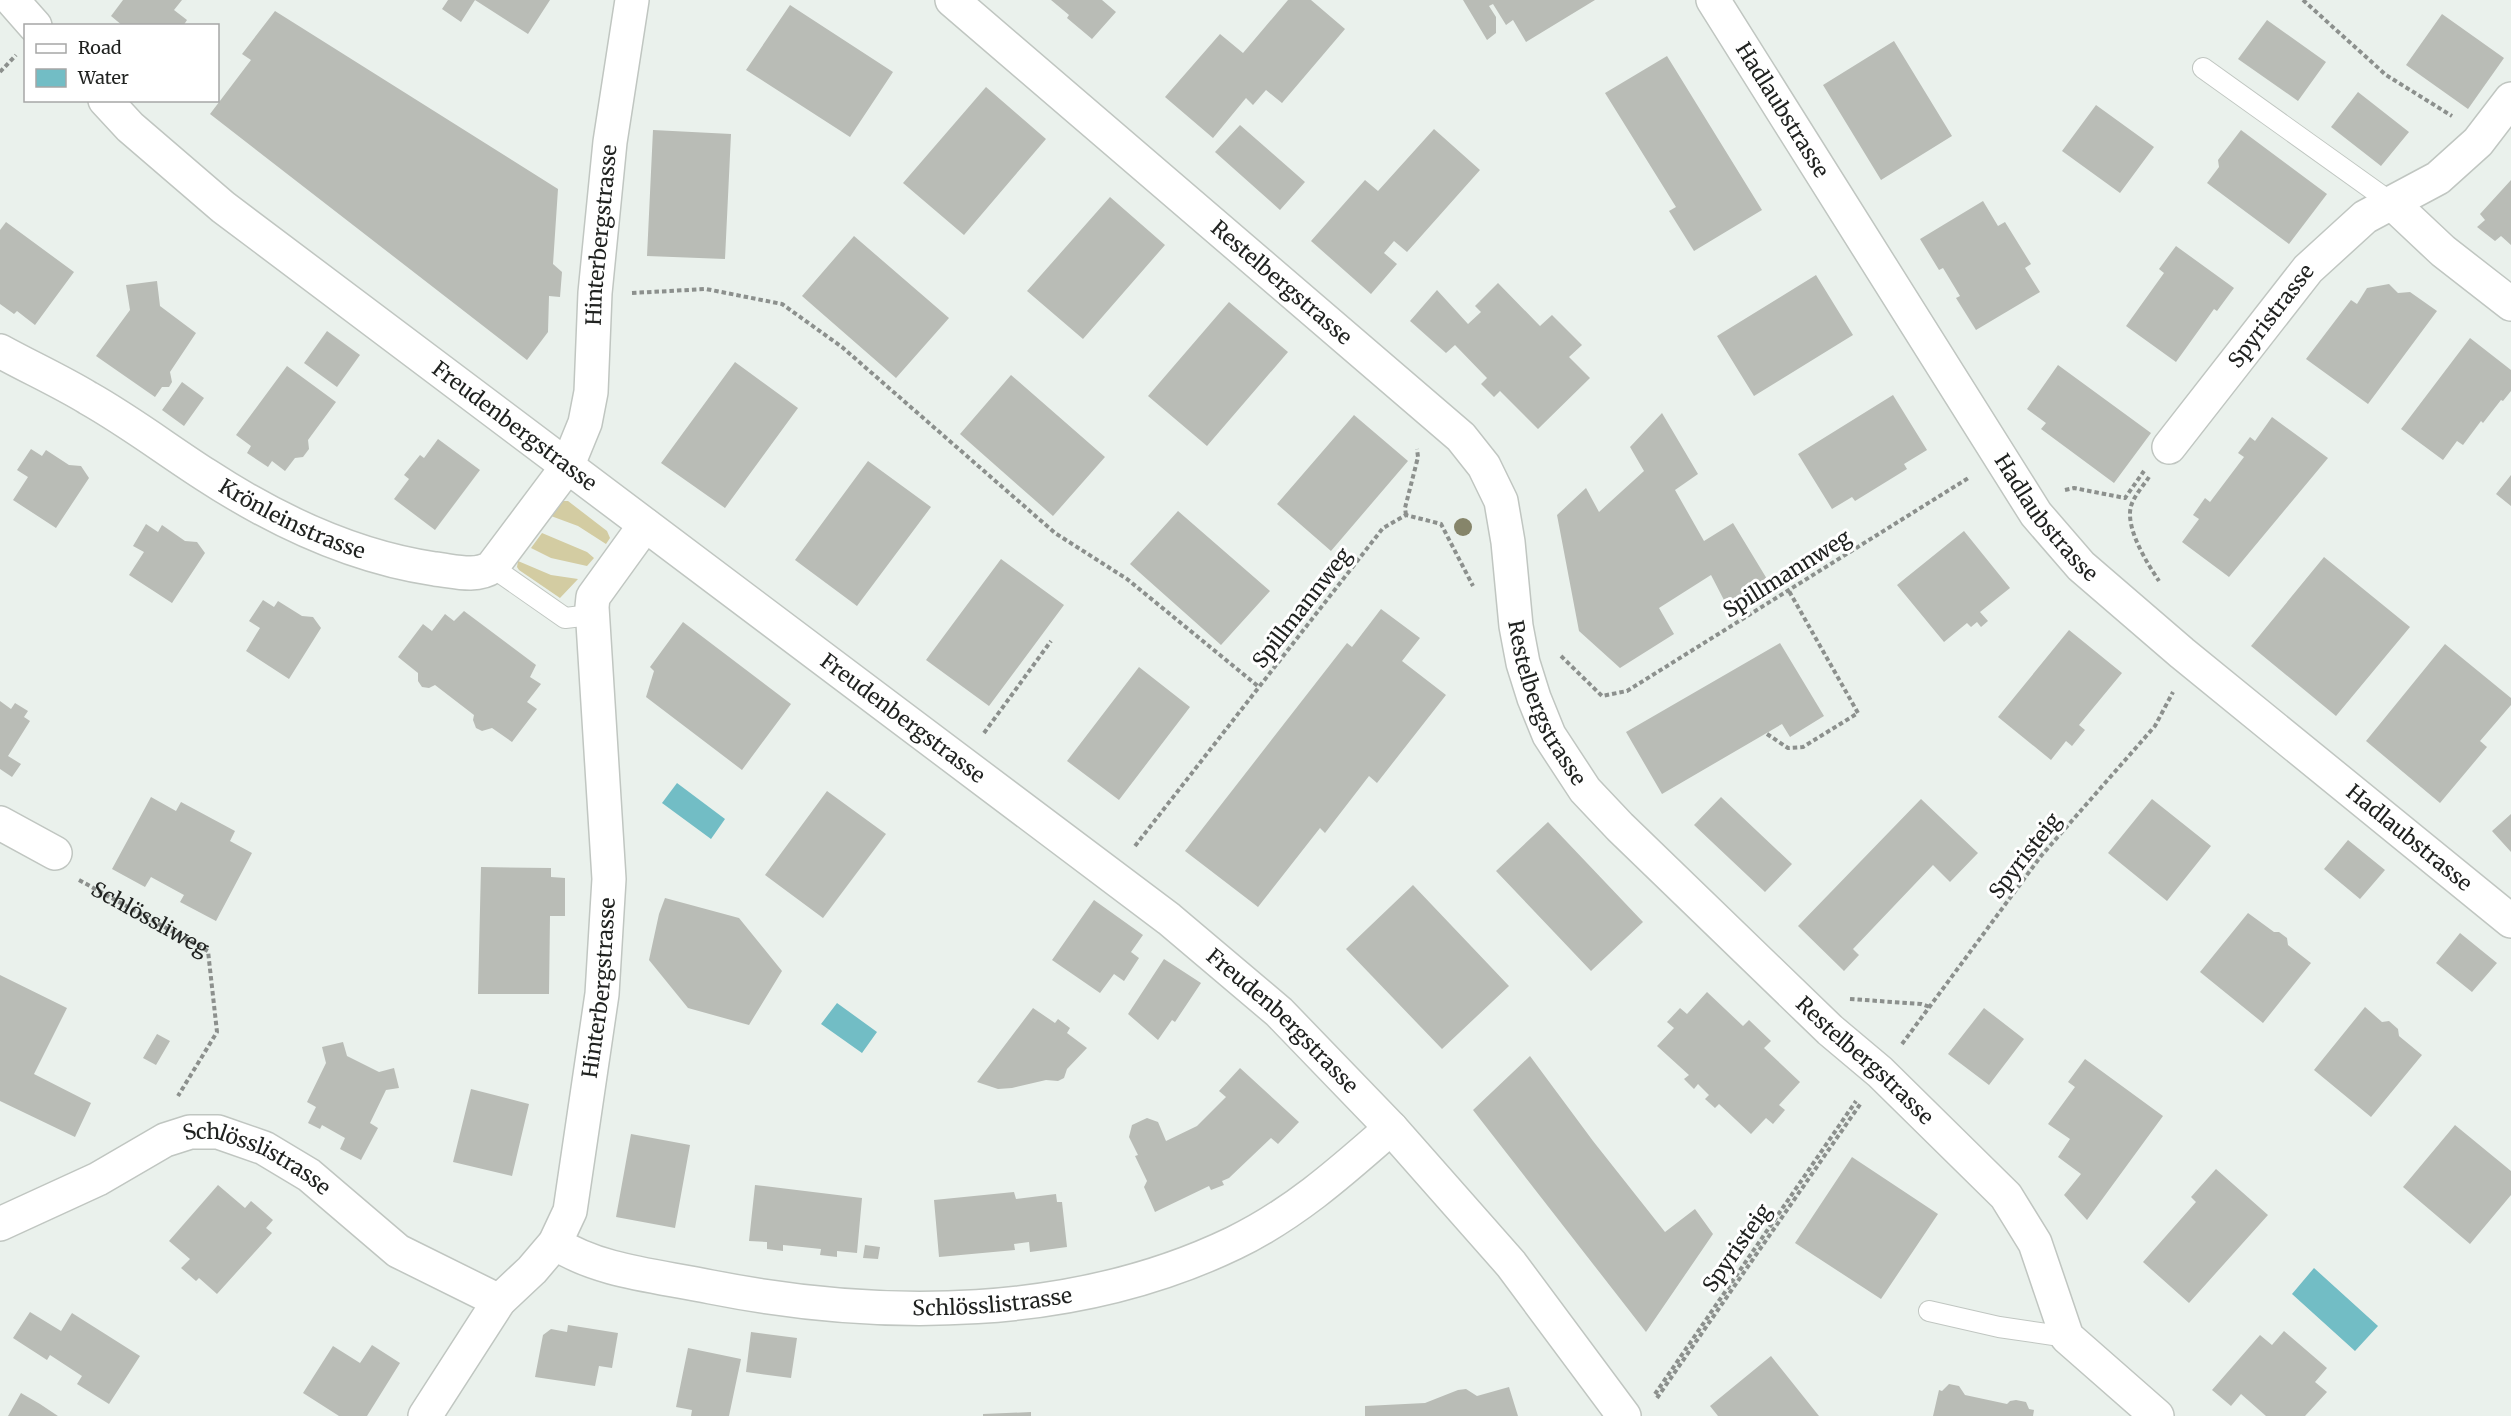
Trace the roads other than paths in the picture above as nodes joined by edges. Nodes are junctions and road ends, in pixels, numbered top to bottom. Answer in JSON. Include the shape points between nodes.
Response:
{"nodes":[{"id":1,"x":12,"y":0,"type":"edge"},
{"id":2,"x":632,"y":0,"type":"edge"},
{"id":3,"x":952,"y":0,"type":"edge"},
{"id":4,"x":1713,"y":0,"type":"edge"},
{"id":5,"x":24,"y":29,"type":"edge"},
{"id":6,"x":2203,"y":68,"type":"dead end"},
{"id":7,"x":2511,"y":99,"type":"edge"},
{"id":8,"x":107,"y":102,"type":"edge"},
{"id":9,"x":2393,"y":204,"type":"junction"},
{"id":10,"x":2511,"y":304,"type":"edge"},
{"id":11,"x":0,"y":351,"type":"edge"},
{"id":12,"x":2169,"y":447,"type":"dead end"},
{"id":13,"x":567,"y":467,"type":"junction"},
{"id":14,"x":645,"y":525,"type":"junction"},
{"id":15,"x":492,"y":567,"type":"junction"},
{"id":16,"x":591,"y":615,"type":"junction"},
{"id":17,"x":0,"y":823,"type":"edge"},
{"id":18,"x":64,"y":865,"type":"road end"},
{"id":19,"x":2509,"y":917,"type":"edge"},
{"id":20,"x":1391,"y":1128,"type":"junction"},
{"id":21,"x":0,"y":1224,"type":"edge"},
{"id":22,"x":555,"y":1243,"type":"junction"},
{"id":23,"x":499,"y":1301,"type":"junction"},
{"id":24,"x":1929,"y":1311,"type":"dead end"},
{"id":25,"x":2067,"y":1337,"type":"junction"},
{"id":26,"x":425,"y":1416,"type":"edge"},
{"id":27,"x":1624,"y":1416,"type":"edge"},
{"id":28,"x":2157,"y":1416,"type":"edge"}],
"edges":[{"from":1,"to":5,"type":"street"},
{"from":2,"to":13,"type":"street","name":"Hinterbergstrasse","via":[[610,142],[595,293],[591,392],[585,423]]},
{"from":3,"to":25,"type":"street","name":"Restelbergstrasse","via":[[1461,437],[1484,466],[1501,501],[1518,636],[1533,698],[1549,735],[1585,790],[2006,1196],[2035,1243]]},
{"from":4,"to":19,"type":"street","name":"Hadlaubstrasse","via":[[2036,514],[2081,566]]},
{"from":6,"to":9,"type":"lane"},
{"from":7,"to":9,"type":"street","name":"Spyristrasse","via":[[2478,142],[2438,178]]},
{"from":8,"to":13,"type":"street","name":"Freudenbergstrasse","via":[[130,127],[223,207]]},
{"from":9,"to":10,"type":"street","via":[[2443,251]]},
{"from":9,"to":12,"type":"street","name":"Spyristrasse","via":[[2365,217],[2308,269]]},
{"from":11,"to":15,"type":"street","name":"Krönleinstrasse","via":[[90,398],[208,477],[316,536],[422,567],[471,574],[484,573]]},
{"from":13,"to":14,"type":"street","name":"Freudenbergstrasse"},
{"from":13,"to":15,"type":"street"},
{"from":14,"to":16,"type":"street","name":"Hinterbergstrasse","via":[[593,597]]},
{"from":14,"to":20,"type":"street","name":"Freudenbergstrasse","via":[[1169,919],[1279,1012]]},
{"from":15,"to":16,"type":"lane","via":[[565,618]]},
{"from":16,"to":22,"type":"street","name":"Hinterbergstrasse","via":[[609,879],[602,994],[575,1190]]},
{"from":17,"to":18,"type":"street"},
{"from":20,"to":22,"type":"street","name":"Schlösslistrasse","via":[[1324,1187],[1235,1243],[1156,1275],[1077,1295],[1001,1304],[912,1308],[789,1301],[606,1265],[573,1255]]},
{"from":20,"to":27,"type":"street","name":"Freudenbergstrasse","via":[[1511,1264]]},
{"from":21,"to":23,"type":"street","name":"Schlösslistrasse","via":[[98,1179],[165,1140],[189,1132],[218,1132],[264,1148],[309,1175],[398,1251]]},
{"from":22,"to":23,"type":"street","name":"Hinterbergstrasse"},
{"from":23,"to":26,"type":"street","name":"Hinterbergstrasse"},
{"from":24,"to":25,"type":"lane","via":[[1999,1328]]},
{"from":25,"to":28,"type":"street","name":"Restelbergstrasse"}]}
